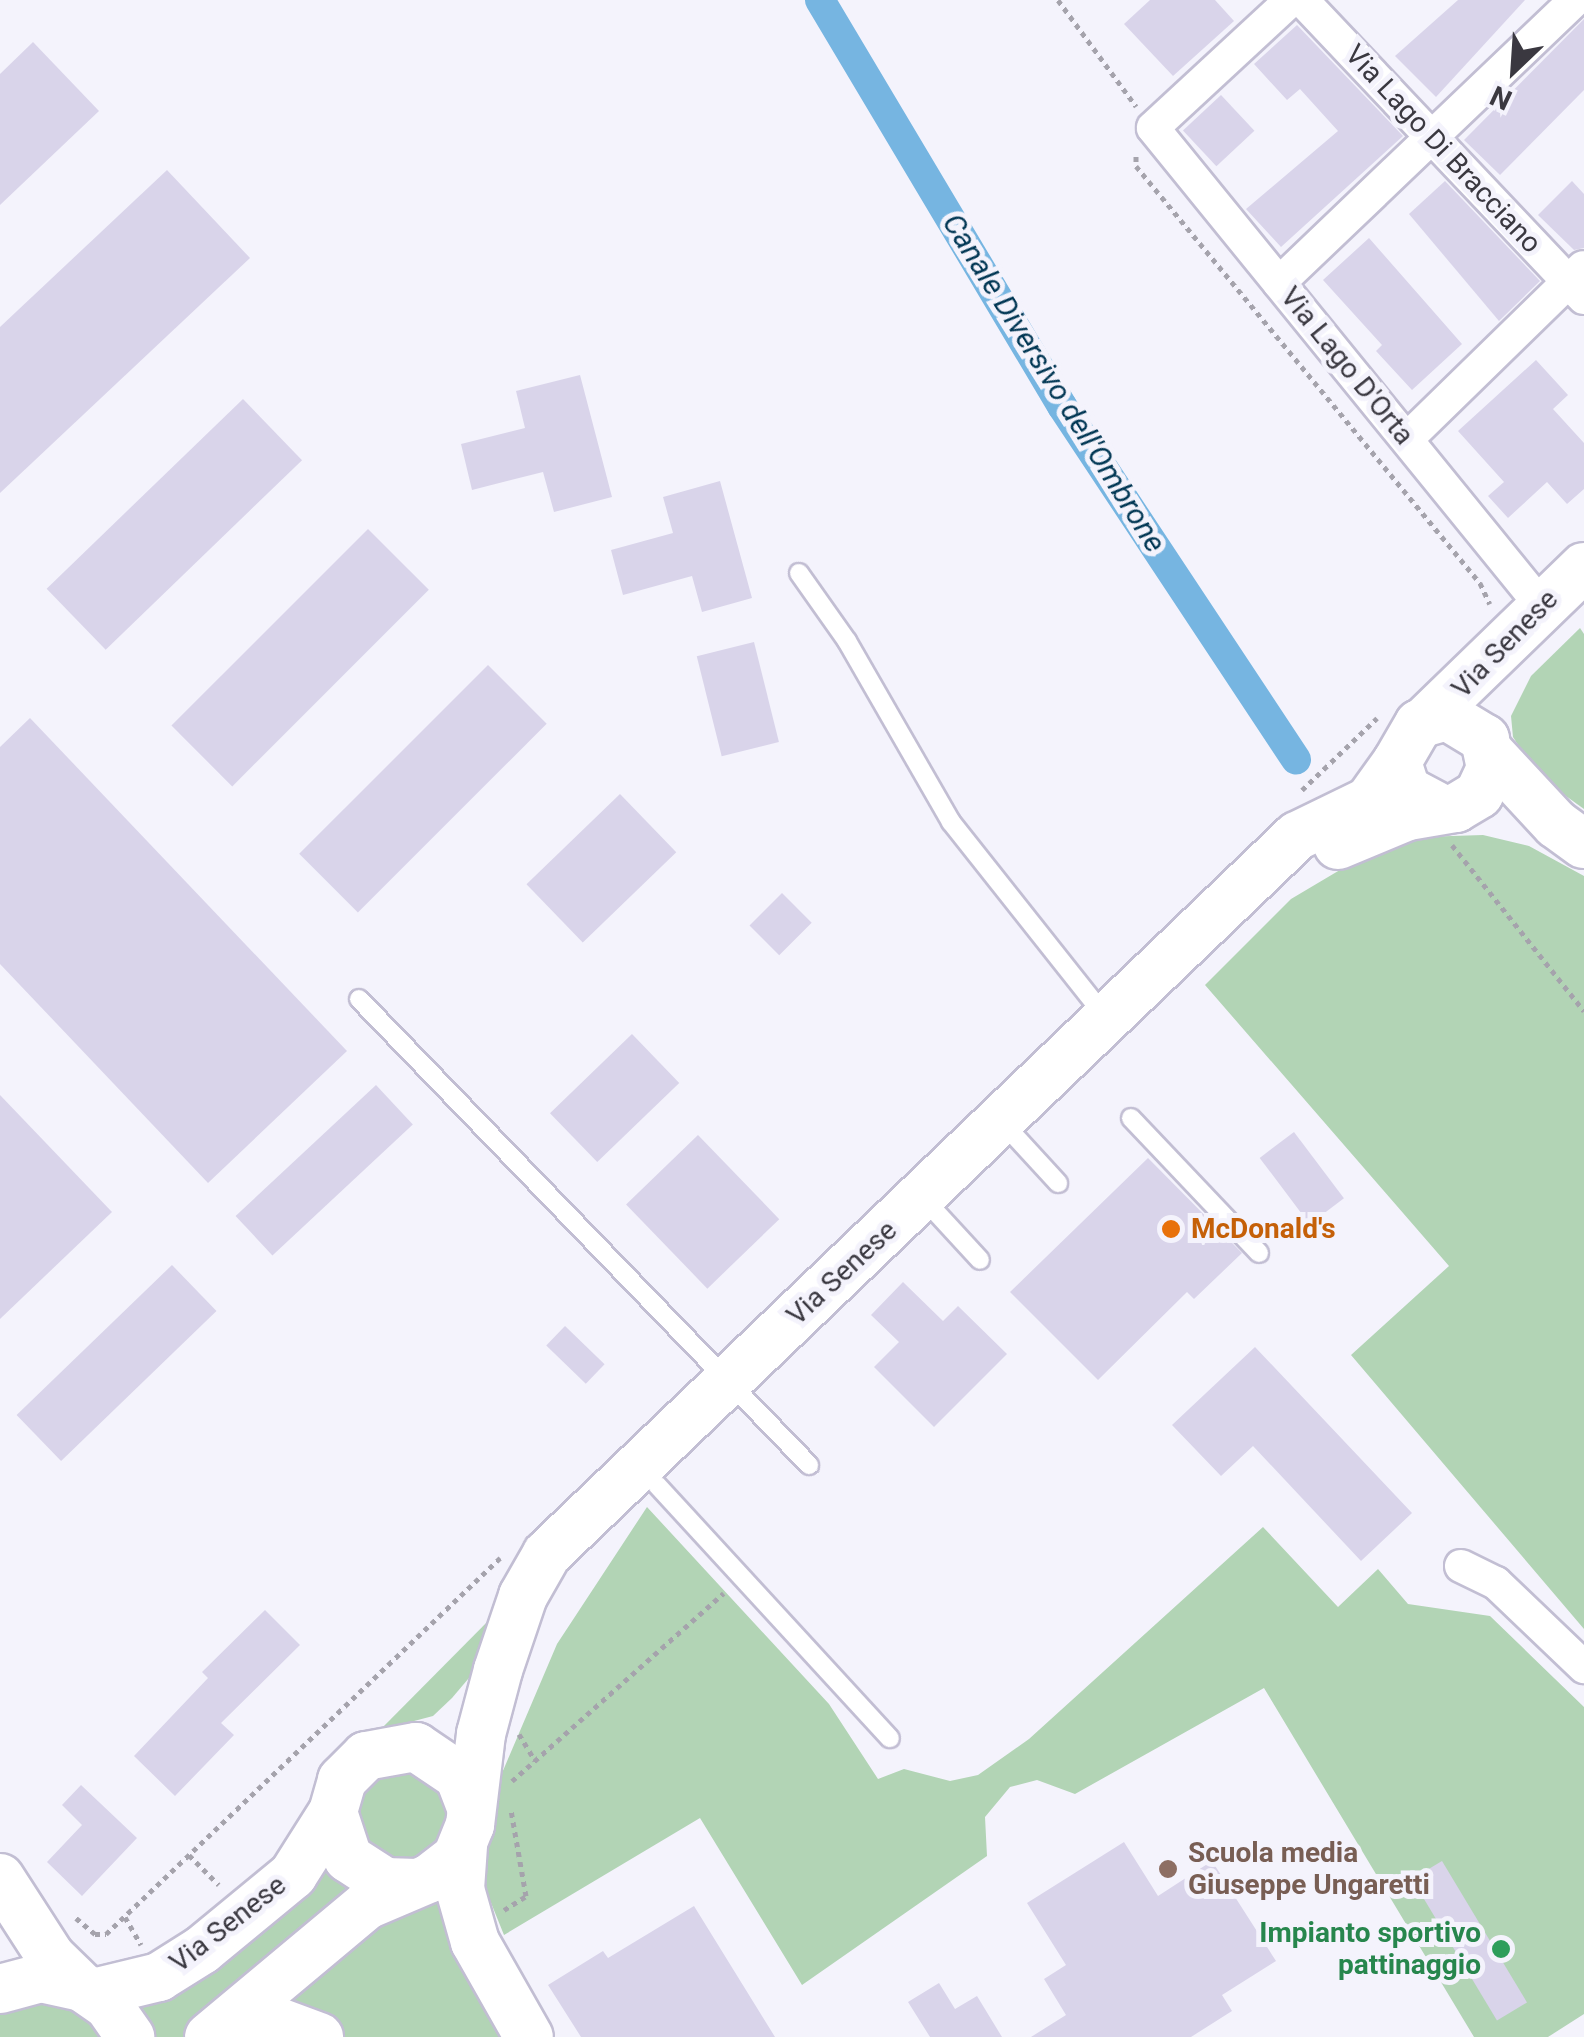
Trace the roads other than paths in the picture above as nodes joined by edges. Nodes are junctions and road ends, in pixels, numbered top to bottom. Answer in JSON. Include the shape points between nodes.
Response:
{"nodes":[{"id":1,"x":1291,"y":0,"type":"edge"},
{"id":2,"x":1302,"y":0,"type":"edge"},
{"id":3,"x":1575,"y":0,"type":"edge"},
{"id":4,"x":1433,"y":138,"type":"junction"},
{"id":5,"x":1579,"y":282,"type":"edge"},
{"id":6,"x":1278,"y":283,"type":"junction"},
{"id":7,"x":1407,"y":439,"type":"junction"},
{"id":8,"x":1584,"y":569,"type":"edge"},
{"id":9,"x":799,"y":573,"type":"dead end"},
{"id":10,"x":1540,"y":604,"type":"junction"},
{"id":11,"x":1426,"y":720,"type":"junction"},
{"id":12,"x":1488,"y":746,"type":"junction"},
{"id":13,"x":1398,"y":762,"type":"junction"},
{"id":14,"x":1449,"y":820,"type":"junction"},
{"id":15,"x":1570,"y":834,"type":"edge"},
{"id":16,"x":1231,"y":906,"type":"junction"},
{"id":17,"x":359,"y":1000,"type":"dead end"},
{"id":18,"x":1109,"y":1020,"type":"junction"},
{"id":19,"x":1130,"y":1118,"type":"dead end"},
{"id":20,"x":1001,"y":1122,"type":"junction"},
{"id":21,"x":1058,"y":1183,"type":"dead end"},
{"id":22,"x":923,"y":1197,"type":"junction"},
{"id":23,"x":1259,"y":1253,"type":"dead end"},
{"id":24,"x":980,"y":1260,"type":"dead end"},
{"id":25,"x":727,"y":1383,"type":"junction"},
{"id":26,"x":808,"y":1465,"type":"dead end"},
{"id":27,"x":657,"y":1485,"type":"dead end"},
{"id":28,"x":1460,"y":1566,"type":"dead end"},
{"id":29,"x":1584,"y":1667,"type":"edge"},
{"id":30,"x":498,"y":1670,"type":"junction"},
{"id":31,"x":890,"y":1738,"type":"dead end"},
{"id":32,"x":398,"y":1746,"type":"junction"},
{"id":33,"x":488,"y":1811,"type":"junction"},
{"id":34,"x":332,"y":1812,"type":"junction"},
{"id":35,"x":0,"y":1878,"type":"edge"},
{"id":36,"x":416,"y":1883,"type":"junction"},
{"id":37,"x":0,"y":1914,"type":"edge"},
{"id":38,"x":0,"y":1962,"type":"edge"},
{"id":39,"x":0,"y":1989,"type":"edge"},
{"id":40,"x":87,"y":1990,"type":"junction"},
{"id":41,"x":220,"y":2030,"type":"edge"},
{"id":42,"x":130,"y":2037,"type":"edge"},
{"id":43,"x":319,"y":2037,"type":"edge"},
{"id":44,"x":529,"y":2037,"type":"edge"}],
"edges":[{"from":1,"to":6,"type":"street","name":"Via Lago D'Orta","via":[[1153,128]]},
{"from":2,"to":4,"type":"street","name":"Via Lago Di Bracciano"},
{"from":3,"to":4,"type":"street"},
{"from":4,"to":5,"type":"street","name":"Via Lago Di Bracciano"},
{"from":4,"to":6,"type":"street"},
{"from":5,"to":7,"type":"street"},
{"from":6,"to":7,"type":"street","name":"Via Lago D'Orta"},
{"from":7,"to":10,"type":"street","name":"Via Lago D'Orta"},
{"from":8,"to":10,"type":"main road","name":"Via Senese"},
{"from":8,"to":12,"type":"main road","name":"Via Senese","via":[[1498,680],[1484,715]]},
{"from":9,"to":18,"type":"lane","via":[[847,642],[951,822]]},
{"from":10,"to":11,"type":"main road","name":"Via Senese"},
{"from":11,"to":12,"type":"main road","name":"Via Senese","via":[[1462,720]]},
{"from":11,"to":13,"type":"main road","name":"Via Senese","via":[[1407,734]]},
{"from":12,"to":14,"type":"main road","name":"Via Senese","via":[[1487,782]]},
{"from":12,"to":15,"type":"main road"},
{"from":13,"to":14,"type":"main road","via":[[1406,790]]},
{"from":13,"to":16,"type":"main road","name":"Via Senese","via":[[1369,800],[1298,836]]},
{"from":14,"to":15,"type":"main road","via":[[1511,811]]},
{"from":14,"to":16,"type":"main road","name":"Via Senese","via":[[1366,832]]},
{"from":16,"to":18,"type":"main road","name":"Via Senese"},
{"from":17,"to":25,"type":"lane"},
{"from":18,"to":20,"type":"main road","name":"Via Senese"},
{"from":19,"to":23,"type":"lane"},
{"from":20,"to":21,"type":"lane"},
{"from":20,"to":22,"type":"main road","name":"Via Senese"},
{"from":22,"to":24,"type":"lane"},
{"from":22,"to":25,"type":"main road","name":"Via Senese"},
{"from":25,"to":26,"type":"lane"},
{"from":25,"to":30,"type":"main road","name":"Via Senese","via":[[547,1554],[523,1596]]},
{"from":27,"to":31,"type":"lane"},
{"from":28,"to":29,"type":"street","via":[[1496,1583]]},
{"from":30,"to":32,"type":"main road","name":"Via Senese","via":[[452,1724]]},
{"from":30,"to":33,"type":"main road","name":"Via Senese"},
{"from":32,"to":33,"type":"main road","via":[[447,1763]]},
{"from":32,"to":34,"type":"main road","name":"Via Senese","via":[[352,1766]]},
{"from":33,"to":36,"type":"main road","via":[[445,1870]]},
{"from":33,"to":44,"type":"main road","name":"Via Senese","via":[[460,1888],[475,1942]]},
{"from":34,"to":36,"type":"main road","via":[[339,1844],[358,1869],[386,1882]]},
{"from":34,"to":40,"type":"main road","name":"Via Senese","via":[[293,1875],[202,1950],[159,1976]]},
{"from":35,"to":40,"type":"main road","via":[[52,1957]]},
{"from":36,"to":41,"type":"main road","via":[[367,1905]]},
{"from":37,"to":38,"type":"main road"},
{"from":39,"to":40,"type":"main road","name":"Via Senese","via":[[42,1978]]},
{"from":40,"to":42,"type":"main road"},
{"from":41,"to":43,"type":"main road","via":[[276,2021]]}]}
